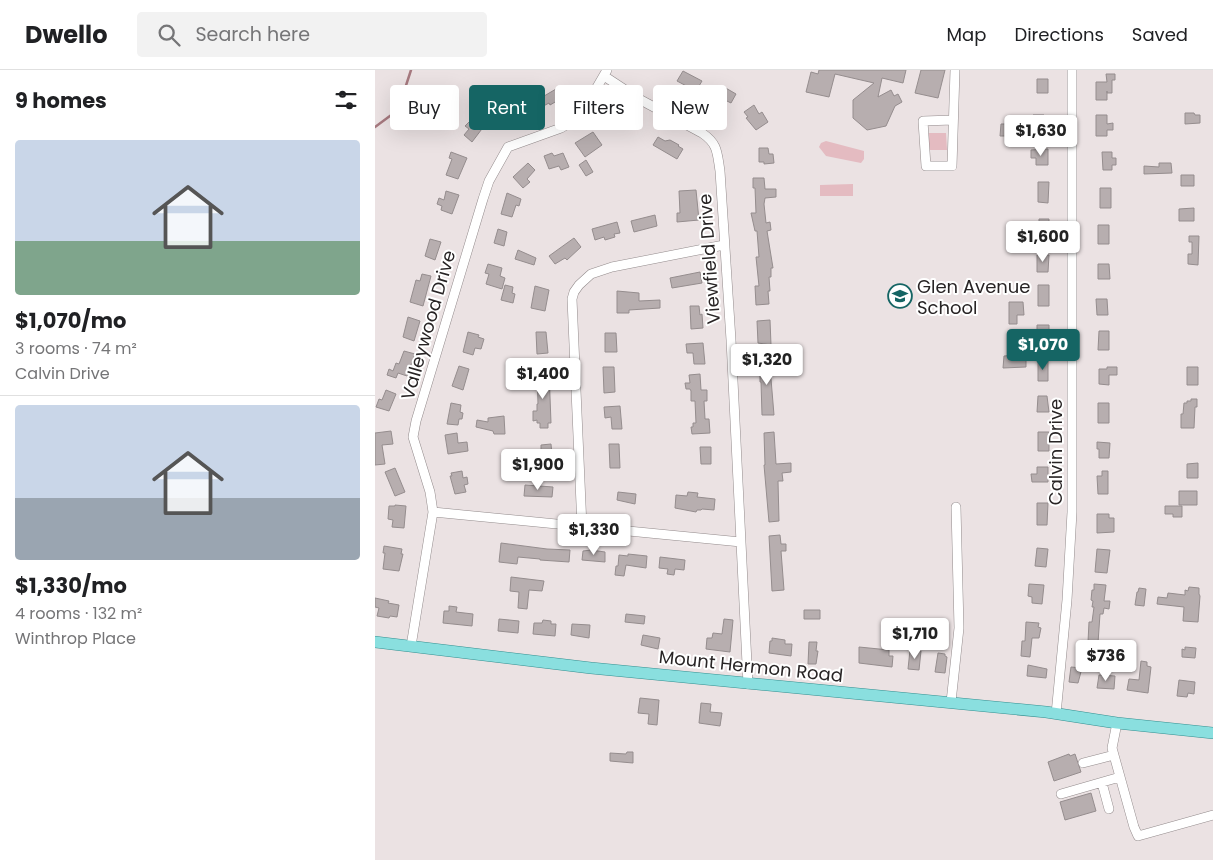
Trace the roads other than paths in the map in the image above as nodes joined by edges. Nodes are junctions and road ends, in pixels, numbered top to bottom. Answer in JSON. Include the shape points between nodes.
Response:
{"nodes":[{"id":1,"x":955,"y":70,"type":"edge"},
{"id":2,"x":1072,"y":70,"type":"edge"},
{"id":3,"x":605,"y":73,"type":"edge"},
{"id":4,"x":953,"y":120,"type":"junction"},
{"id":5,"x":724,"y":245,"type":"junction"},
{"id":6,"x":956,"y":507,"type":"dead end"},
{"id":7,"x":433,"y":512,"type":"junction"},
{"id":8,"x":582,"y":526,"type":"junction"},
{"id":9,"x":741,"y":542,"type":"junction"},
{"id":10,"x":375,"y":642,"type":"edge"},
{"id":11,"x":411,"y":646,"type":"junction"},
{"id":12,"x":748,"y":684,"type":"junction"},
{"id":13,"x":951,"y":702,"type":"junction"},
{"id":14,"x":1057,"y":714,"type":"junction"},
{"id":15,"x":1117,"y":723,"type":"junction"},
{"id":16,"x":1213,"y":733,"type":"edge"},
{"id":17,"x":1114,"y":755,"type":"junction"},
{"id":18,"x":1083,"y":763,"type":"dead end"},
{"id":19,"x":1120,"y":778,"type":"junction"},
{"id":20,"x":1102,"y":782,"type":"junction"},
{"id":21,"x":1061,"y":794,"type":"dead end"},
{"id":22,"x":1109,"y":809,"type":"dead end"},
{"id":23,"x":1213,"y":815,"type":"edge"}],
"edges":[{"from":1,"to":4,"type":"street"},
{"from":2,"to":14,"type":"street","name":"Calvin Drive","via":[[1072,512]]},
{"from":3,"to":5,"type":"street","name":"Viewfield Drive","via":[[639,99],[711,139],[716,147],[720,171]]},
{"from":3,"to":7,"type":"street","name":"Valleywood Drive","via":[[582,113],[561,128],[508,147],[489,181],[413,437]]},
{"from":4,"to":4,"type":"street","via":[[952,166],[926,166],[923,121]]},
{"from":5,"to":8,"type":"street","via":[[605,269],[586,277],[574,292],[573,354]]},
{"from":5,"to":9,"type":"street","name":"Viewfield Drive"},
{"from":6,"to":13,"type":"street","via":[[959,628]]},
{"from":7,"to":8,"type":"street"},
{"from":7,"to":11,"type":"street","name":"Valleywood Drive"},
{"from":8,"to":9,"type":"street"},
{"from":9,"to":12,"type":"street","name":"Viewfield Drive"},
{"from":10,"to":11,"type":"main road","name":"Mount Hermon Road"},
{"from":11,"to":12,"type":"main road","name":"Mount Hermon Road"},
{"from":12,"to":13,"type":"main road","name":"Mount Hermon Road"},
{"from":13,"to":14,"type":"main road","name":"Mount Hermon Road"},
{"from":14,"to":15,"type":"main road","name":"Mount Hermon Road"},
{"from":15,"to":16,"type":"main road","name":"Mount Hermon Road"},
{"from":15,"to":17,"type":"street","via":[[1112,748]]},
{"from":17,"to":18,"type":"street"},
{"from":17,"to":19,"type":"street"},
{"from":19,"to":20,"type":"street"},
{"from":19,"to":23,"type":"street","via":[[1138,836]]},
{"from":20,"to":21,"type":"street"},
{"from":20,"to":22,"type":"street"}]}
